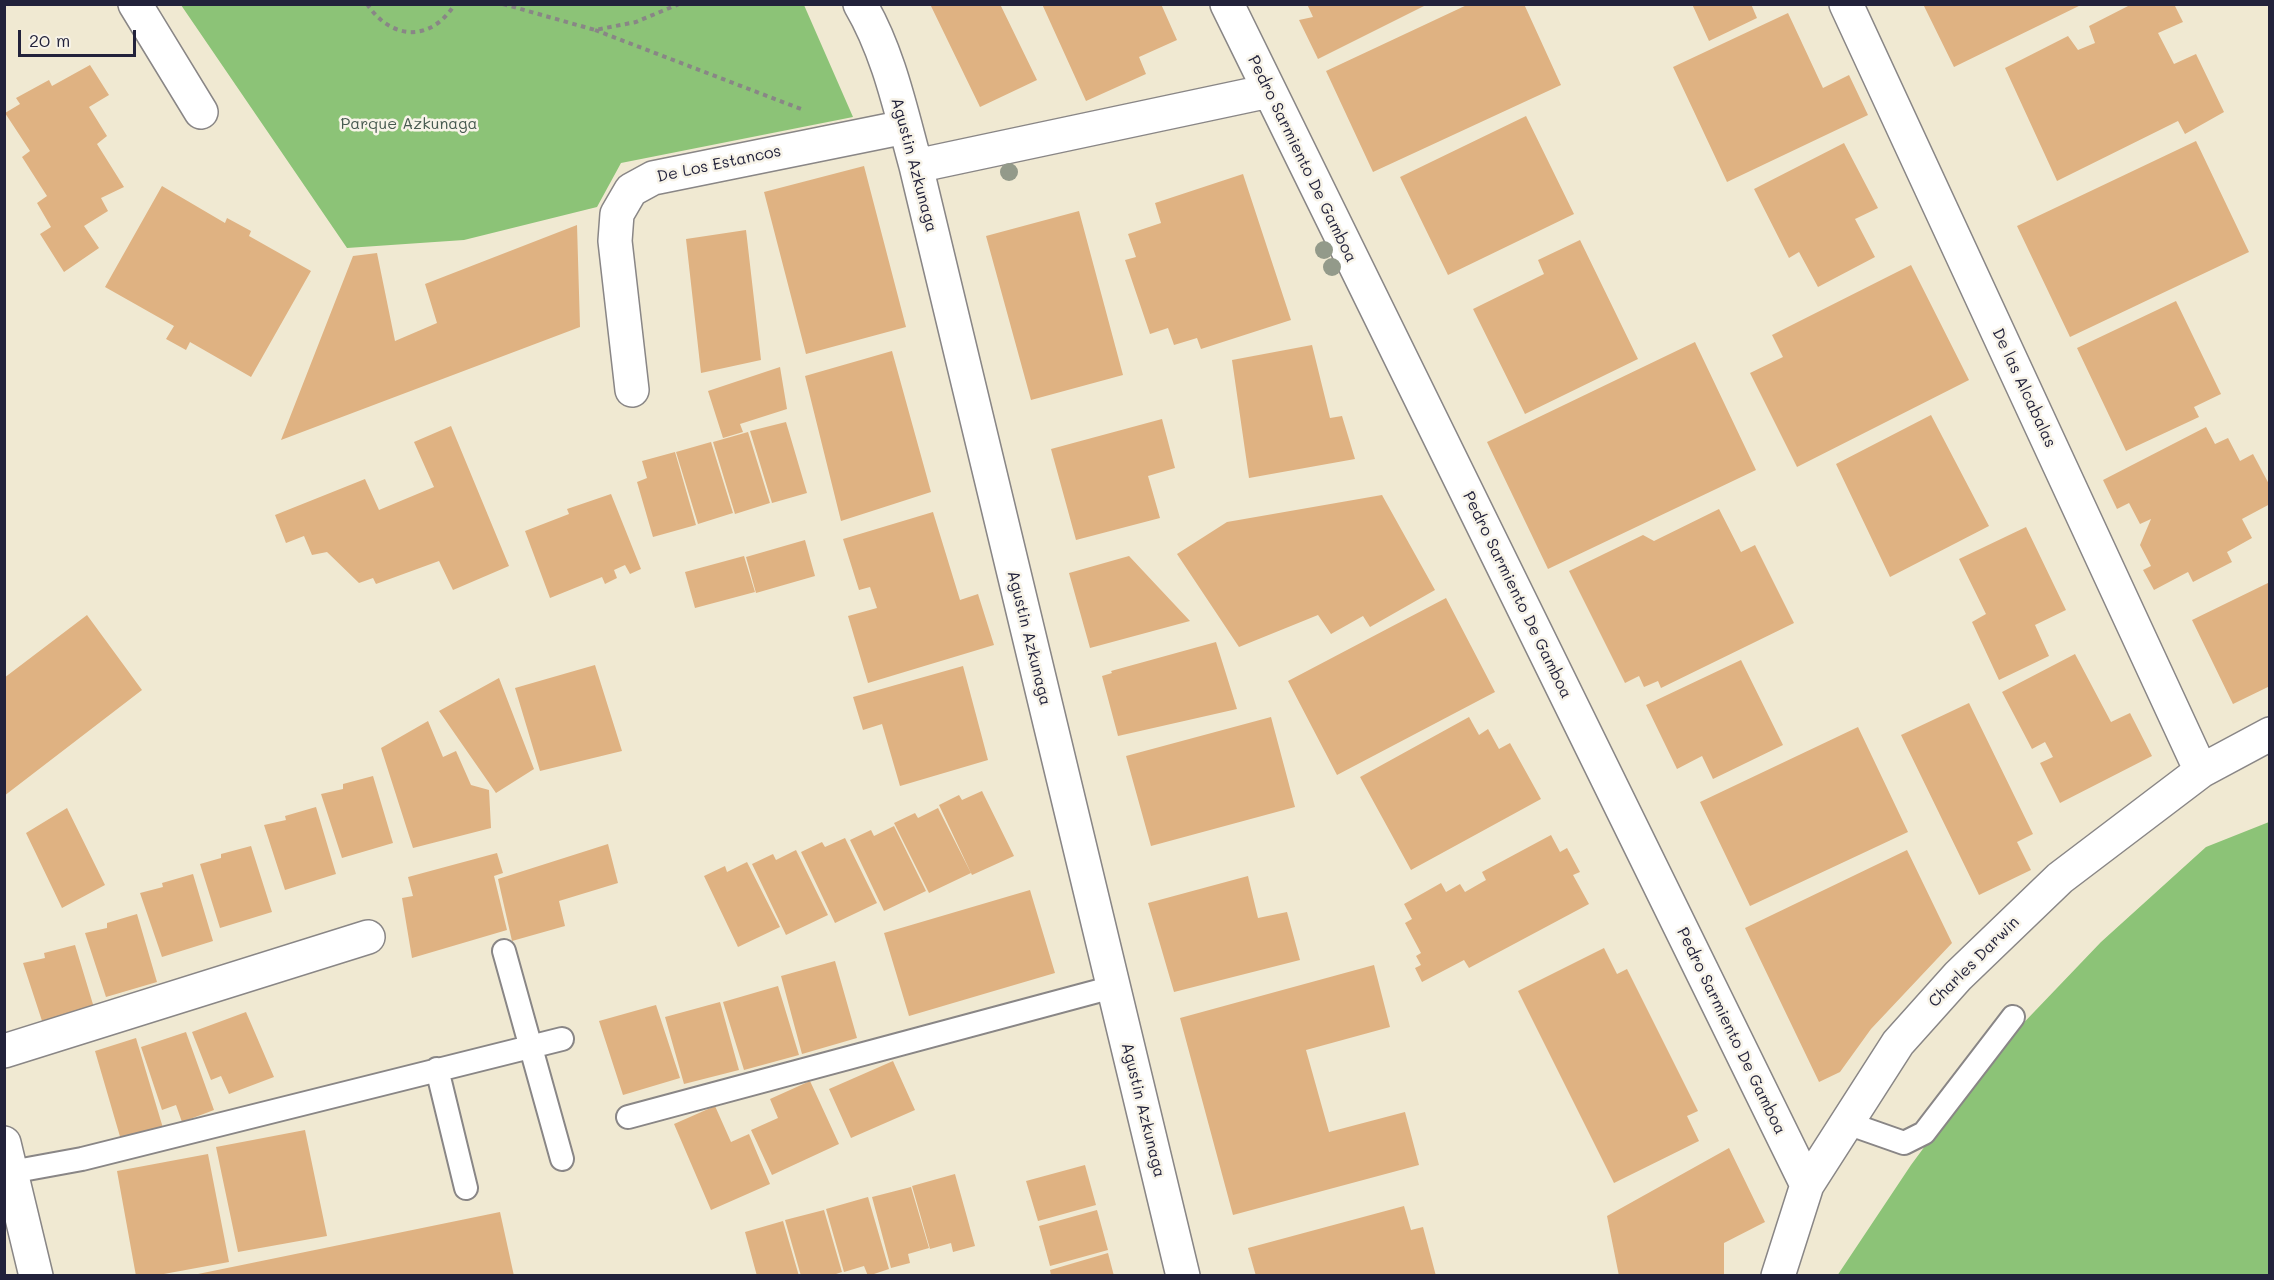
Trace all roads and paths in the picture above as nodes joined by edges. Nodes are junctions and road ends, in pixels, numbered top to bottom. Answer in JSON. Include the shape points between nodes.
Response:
{"nodes":[{"id":1,"x":135,"y":4,"type":"edge"},
{"id":2,"x":367,"y":4,"type":"edge"},
{"id":3,"x":456,"y":4,"type":"edge"},
{"id":4,"x":503,"y":4,"type":"edge"},
{"id":5,"x":679,"y":4,"type":"edge"},
{"id":6,"x":860,"y":4,"type":"edge"},
{"id":7,"x":1227,"y":4,"type":"edge"},
{"id":8,"x":1846,"y":4,"type":"edge"},
{"id":9,"x":595,"y":30,"type":"junction"},
{"id":10,"x":1269,"y":92,"type":"junction"},
{"id":11,"x":201,"y":112,"type":"dead end"},
{"id":12,"x":811,"y":112,"type":"dead end"},
{"id":13,"x":905,"y":127,"type":"junction"},
{"id":14,"x":916,"y":166,"type":"junction"},
{"id":15,"x":632,"y":390,"type":"dead end"},
{"id":16,"x":2270,"y":734,"type":"edge"},
{"id":17,"x":2201,"y":771,"type":"junction"},
{"id":18,"x":368,"y":937,"type":"dead end"},
{"id":19,"x":504,"y":951,"type":"dead end"},
{"id":20,"x":1113,"y":987,"type":"junction"},
{"id":21,"x":2013,"y":1017,"type":"dead end"},
{"id":22,"x":562,"y":1039,"type":"dead end"},
{"id":23,"x":531,"y":1046,"type":"junction"},
{"id":24,"x":4,"y":1051,"type":"edge"},
{"id":25,"x":437,"y":1069,"type":"junction"},
{"id":26,"x":628,"y":1117,"type":"dead end"},
{"id":27,"x":1847,"y":1123,"type":"junction"},
{"id":28,"x":8,"y":1157,"type":"edge"},
{"id":29,"x":562,"y":1159,"type":"dead end"},
{"id":30,"x":1807,"y":1185,"type":"junction"},
{"id":31,"x":466,"y":1188,"type":"dead end"},
{"id":32,"x":36,"y":1275,"type":"edge"},
{"id":33,"x":1183,"y":1275,"type":"edge"},
{"id":34,"x":1778,"y":1275,"type":"edge"}],
"edges":[{"from":1,"to":11,"type":"street"},
{"from":2,"to":3,"type":"path","via":[[388,27],[420,32],[435,27]]},
{"from":4,"to":9,"type":"path"},
{"from":5,"to":9,"type":"path","via":[[636,22]]},
{"from":6,"to":13,"type":"street","name":"Agustin Azkunaga","via":[[873,26]]},
{"from":7,"to":10,"type":"street","name":"Pedro Sarmiento De Gamboa"},
{"from":8,"to":17,"type":"street","name":"De las Alcabalas"},
{"from":9,"to":12,"type":"path"},
{"from":10,"to":14,"type":"street"},
{"from":10,"to":30,"type":"street","name":"Pedro Sarmiento De Gamboa"},
{"from":13,"to":14,"type":"street","name":"Agustin Azkunaga"},
{"from":13,"to":15,"type":"street","name":"De Los Estancos","via":[[652,177],[631,190],[617,214],[615,241]]},
{"from":14,"to":20,"type":"street","name":"Agustin Azkunaga"},
{"from":16,"to":17,"type":"street","name":"Charles Darwin"},
{"from":17,"to":27,"type":"street","name":"Charles Darwin","via":[[2060,878],[1958,976],[1898,1042]]},
{"from":18,"to":24,"type":"street"},
{"from":19,"to":23,"type":"lane"},
{"from":20,"to":26,"type":"lane"},
{"from":20,"to":33,"type":"street","name":"Agustin Azkunaga"},
{"from":21,"to":27,"type":"lane","via":[[1924,1133],[1904,1143]]},
{"from":22,"to":23,"type":"lane"},
{"from":23,"to":25,"type":"lane"},
{"from":23,"to":29,"type":"lane"},
{"from":25,"to":28,"type":"lane","via":[[82,1159]]},
{"from":25,"to":31,"type":"lane"},
{"from":27,"to":30,"type":"street","name":"Charles Darwin"},
{"from":28,"to":32,"type":"street"},
{"from":30,"to":34,"type":"street","name":"Charles Darwin"}]}
